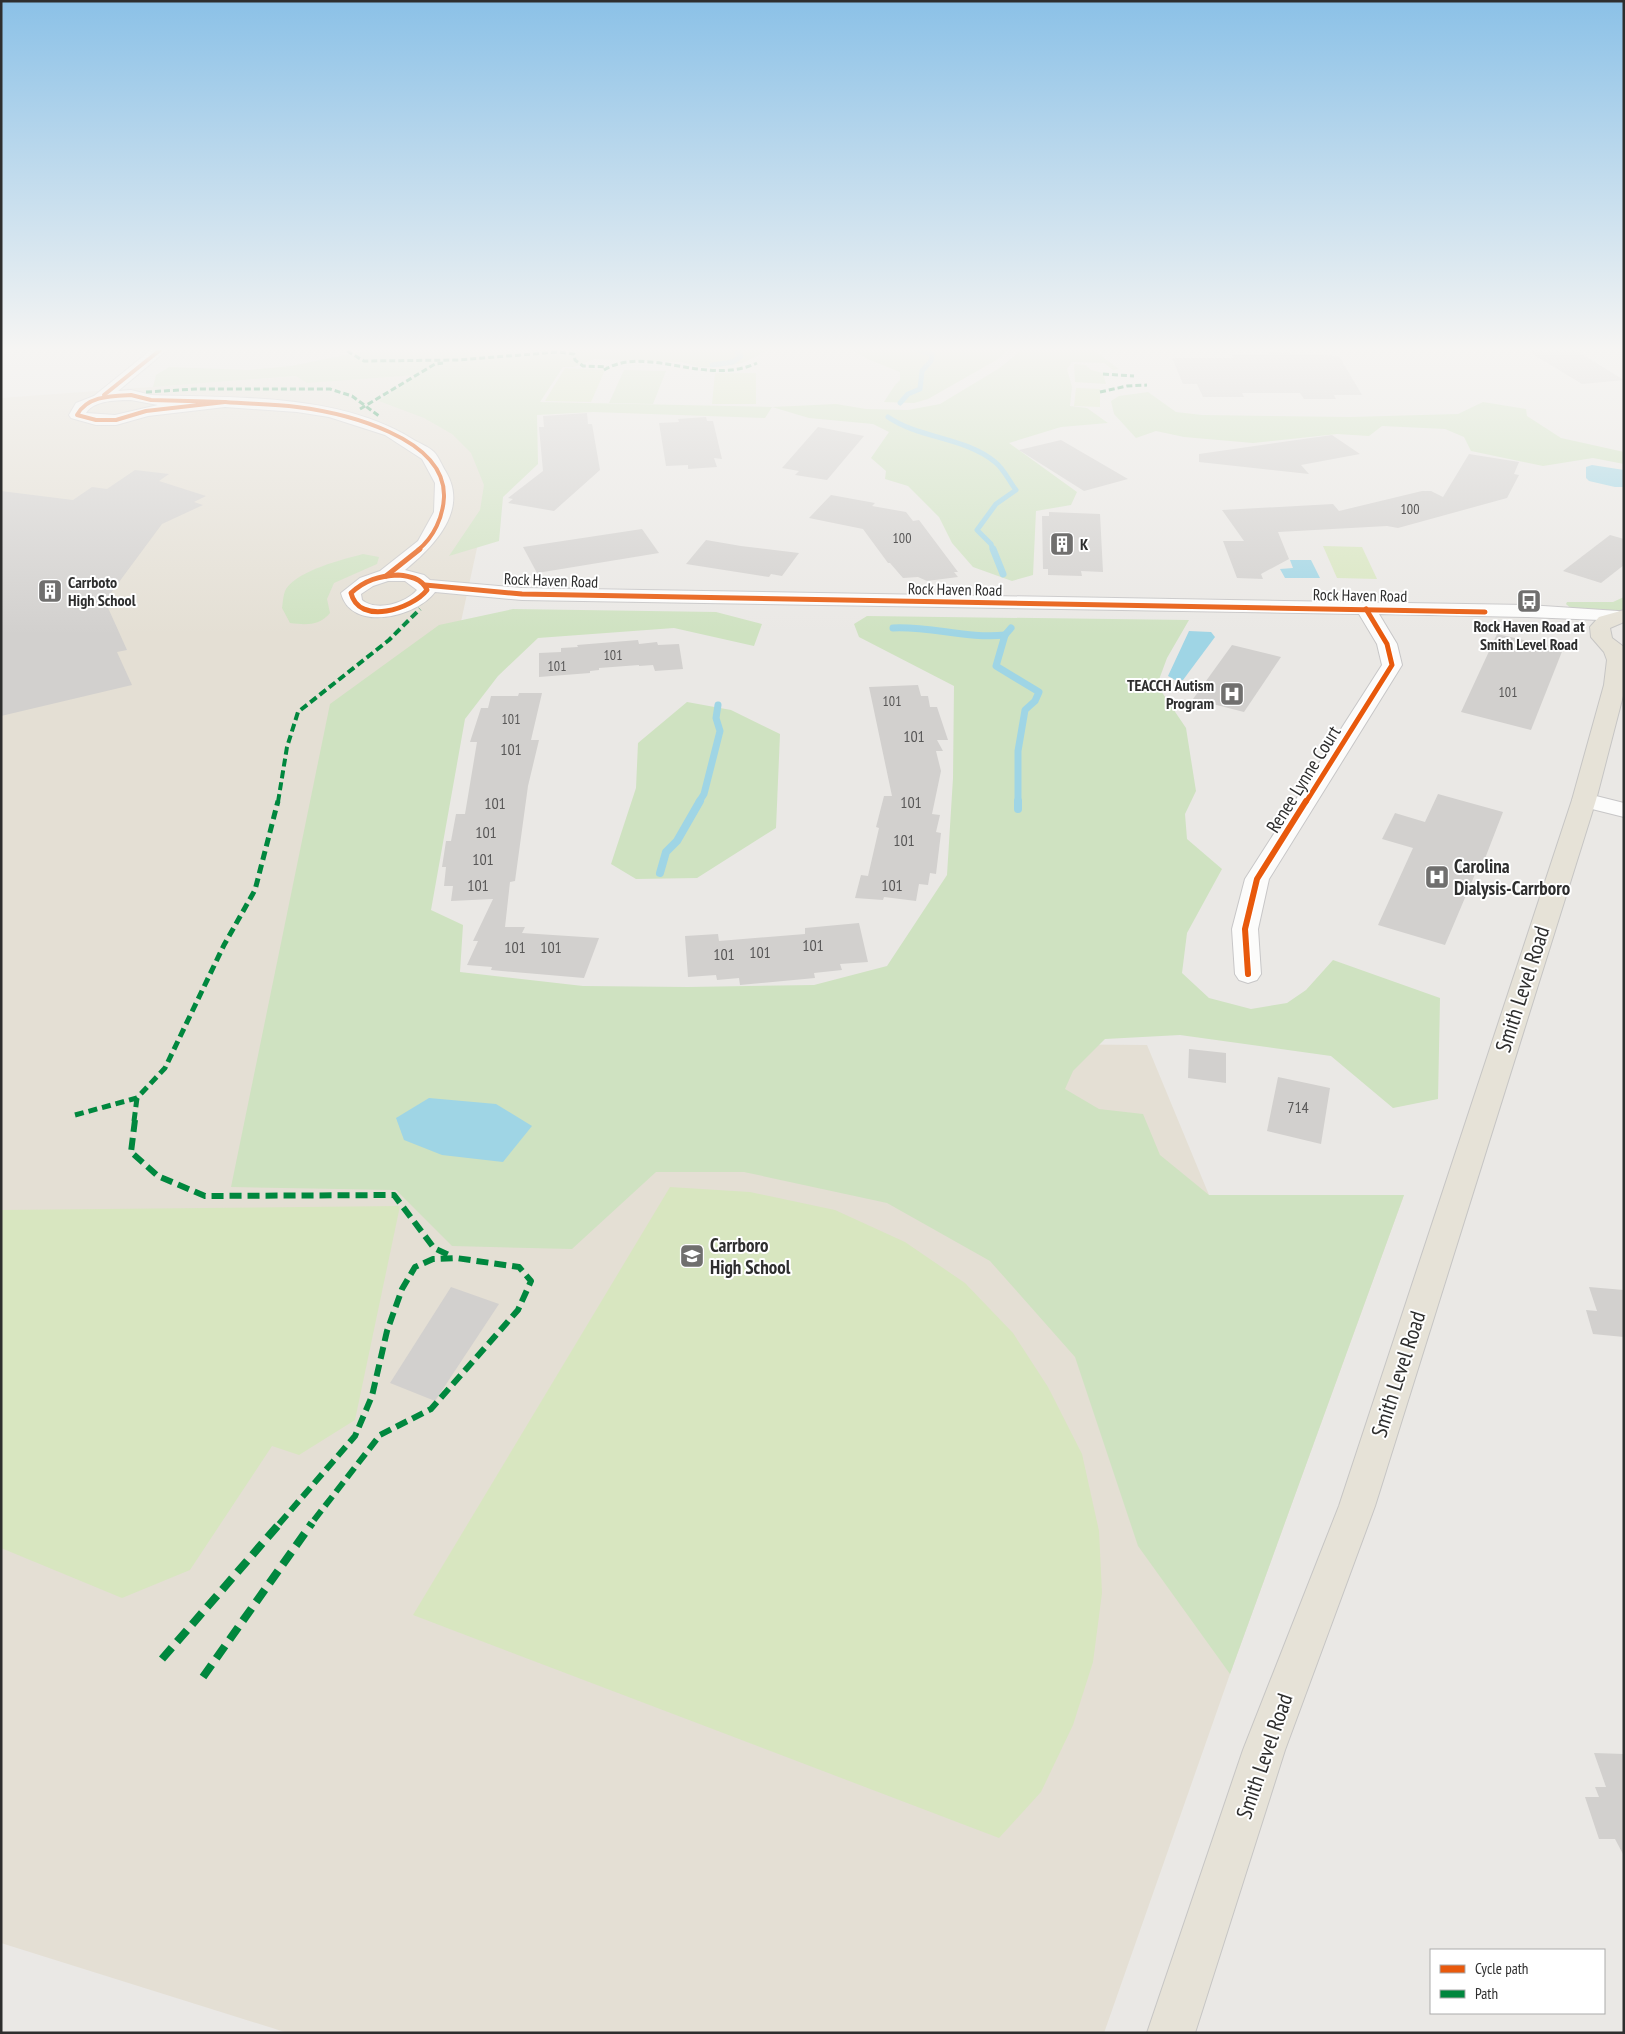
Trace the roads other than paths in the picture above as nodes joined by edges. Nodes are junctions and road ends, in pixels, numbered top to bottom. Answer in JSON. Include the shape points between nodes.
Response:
{"nodes":[{"id":1,"x":410,"y":445,"type":"edge"},
{"id":2,"x":424,"y":545,"type":"junction"},
{"id":3,"x":386,"y":576,"type":"junction"},
{"id":4,"x":420,"y":589,"type":"junction"},
{"id":5,"x":1366,"y":609,"type":"junction"},
{"id":6,"x":1485,"y":612,"type":"junction"},
{"id":7,"x":1621,"y":617,"type":"edge"},
{"id":8,"x":1613,"y":649,"type":"edge"},
{"id":9,"x":1615,"y":704,"type":"edge"},
{"id":10,"x":1584,"y":800,"type":"junction"},
{"id":11,"x":1624,"y":810,"type":"edge"},
{"id":12,"x":1248,"y":974,"type":"dead end"},
{"id":13,"x":1171,"y":2033,"type":"edge"}],
"edges":[{"from":1,"to":2,"type":"street","name":"Rock Haven Road","via":[[428,456],[444,483],[443,512]]},
{"from":2,"to":3,"type":"street","name":"Rock Haven Road"},
{"from":2,"to":4,"type":"street","name":"Rock Haven Road","via":[[417,565]]},
{"from":3,"to":4,"type":"street","name":"Rock Haven Road"},
{"from":3,"to":4,"type":"street","name":"Rock Haven Road","via":[[356,587],[351,593],[354,604],[381,611],[405,608]]},
{"from":4,"to":5,"type":"street","name":"Rock Haven Road","via":[[522,594]]},
{"from":5,"to":6,"type":"street","name":"Rock Haven Road"},
{"from":5,"to":12,"type":"street","name":"Renee Lynne Court","via":[[1388,644],[1392,665],[1257,879],[1245,929]]},
{"from":6,"to":7,"type":"street","name":"Rock Haven Road"},
{"from":6,"to":8,"type":"street","name":"Rock Haven Road","via":[[1564,624],[1583,630]]},
{"from":7,"to":8,"type":"main road","name":"Smith Level Road","via":[[1606,621],[1600,627],[1599,634]]},
{"from":8,"to":9,"type":"main road","name":"Smith Level Road","via":[[1617,673]]},
{"from":9,"to":10,"type":"main road","name":"Smith Level Road"},
{"from":10,"to":11,"type":"street"},
{"from":10,"to":13,"type":"main road","name":"Smith Level Road","via":[[1357,1506],[1264,1750]]}]}
